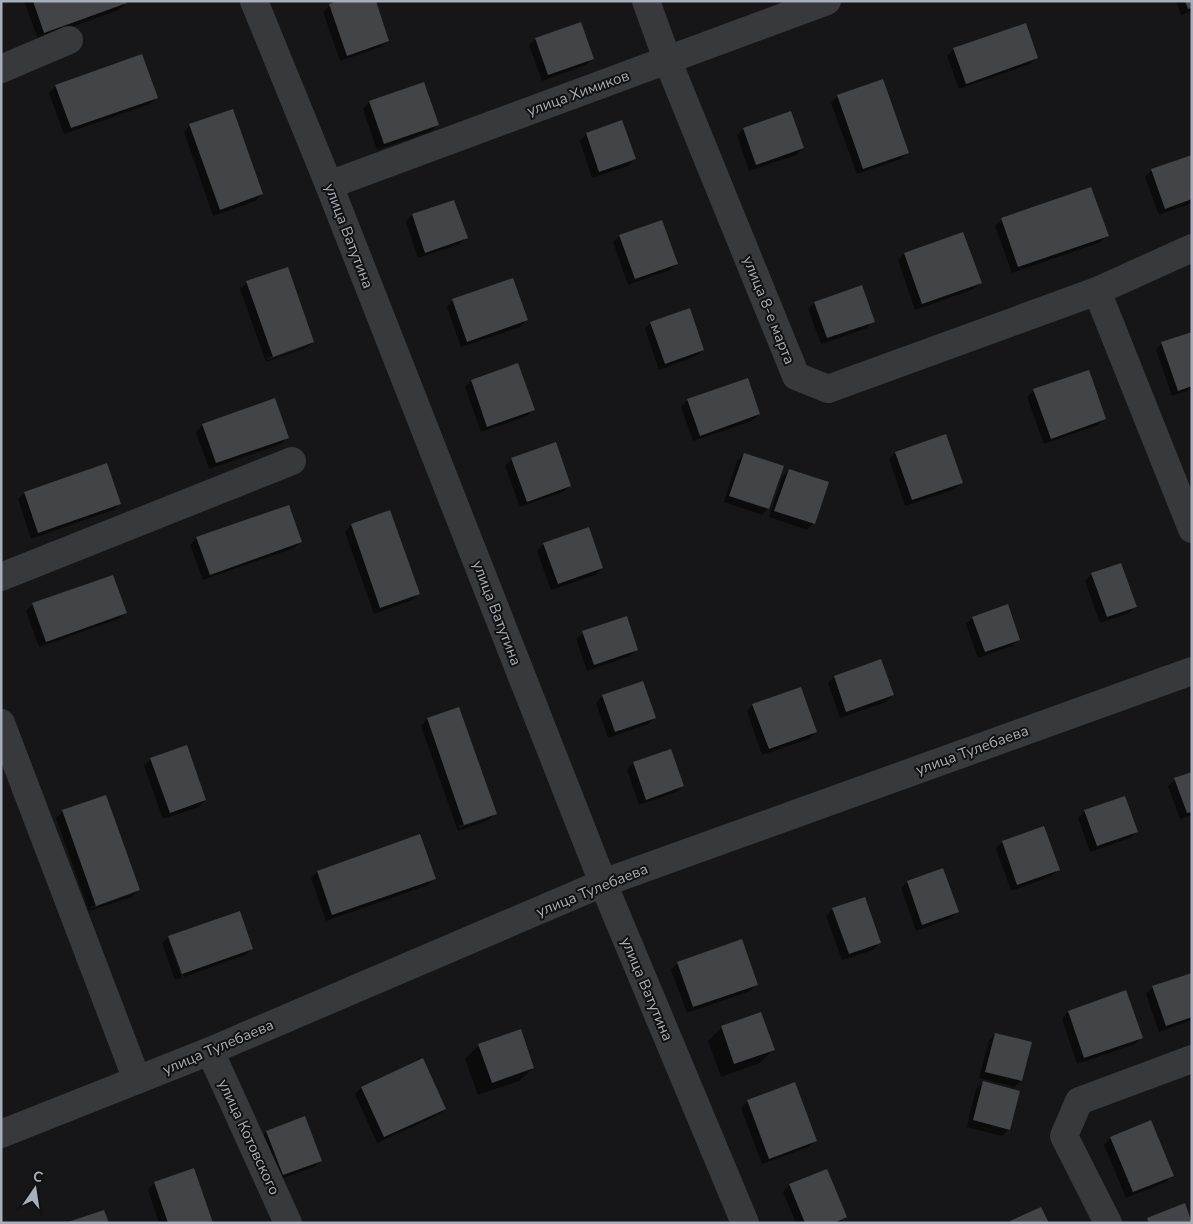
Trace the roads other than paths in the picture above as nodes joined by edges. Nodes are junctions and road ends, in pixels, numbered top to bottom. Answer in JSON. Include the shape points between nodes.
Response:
{"nodes":[{"id":1,"x":254,"y":1,"type":"edge"},
{"id":2,"x":646,"y":1,"type":"edge"},
{"id":3,"x":827,"y":1,"type":"edge"},
{"id":4,"x":69,"y":40,"type":"dead end"},
{"id":5,"x":667,"y":59,"type":"junction"},
{"id":6,"x":1,"y":69,"type":"edge"},
{"id":7,"x":329,"y":186,"type":"junction"},
{"id":8,"x":1192,"y":248,"type":"edge"},
{"id":9,"x":1097,"y":291,"type":"junction"},
{"id":10,"x":292,"y":461,"type":"dead end"},
{"id":11,"x":1192,"y":529,"type":"edge"},
{"id":12,"x":1,"y":577,"type":"edge"},
{"id":13,"x":1192,"y":671,"type":"edge"},
{"id":14,"x":1,"y":723,"type":"edge"},
{"id":15,"x":603,"y":883,"type":"junction"},
{"id":16,"x":210,"y":1051,"type":"junction"},
{"id":17,"x":1192,"y":1059,"type":"edge"},
{"id":18,"x":137,"y":1080,"type":"junction"},
{"id":19,"x":1,"y":1134,"type":"edge"},
{"id":20,"x":288,"y":1223,"type":"edge"},
{"id":21,"x":745,"y":1223,"type":"edge"},
{"id":22,"x":1108,"y":1223,"type":"edge"}],
"edges":[{"from":1,"to":7,"type":"street","name":"улица Ватутина"},
{"from":2,"to":5,"type":"street","name":"улица 8-е марта"},
{"from":3,"to":5,"type":"street","name":"улица Химиков"},
{"from":4,"to":6,"type":"street"},
{"from":5,"to":7,"type":"street","name":"улица Химиков"},
{"from":5,"to":9,"type":"street","name":"улица 8-е марта","via":[[796,376],[828,389]]},
{"from":7,"to":15,"type":"street","name":"улица Ватутина"},
{"from":8,"to":9,"type":"street","name":"улица 8-е марта"},
{"from":9,"to":11,"type":"street"},
{"from":10,"to":12,"type":"street"},
{"from":13,"to":15,"type":"street","name":"улица Тулебаева"},
{"from":14,"to":18,"type":"street"},
{"from":15,"to":16,"type":"street","name":"улица Тулебаева"},
{"from":15,"to":21,"type":"street","name":"улица Ватутина"},
{"from":16,"to":18,"type":"street","name":"улица Тулебаева"},
{"from":16,"to":20,"type":"street","name":"улица Котовского"},
{"from":17,"to":22,"type":"street","via":[[1079,1102],[1064,1136]]},
{"from":18,"to":19,"type":"street","name":"улица Тулебаева"}]}
